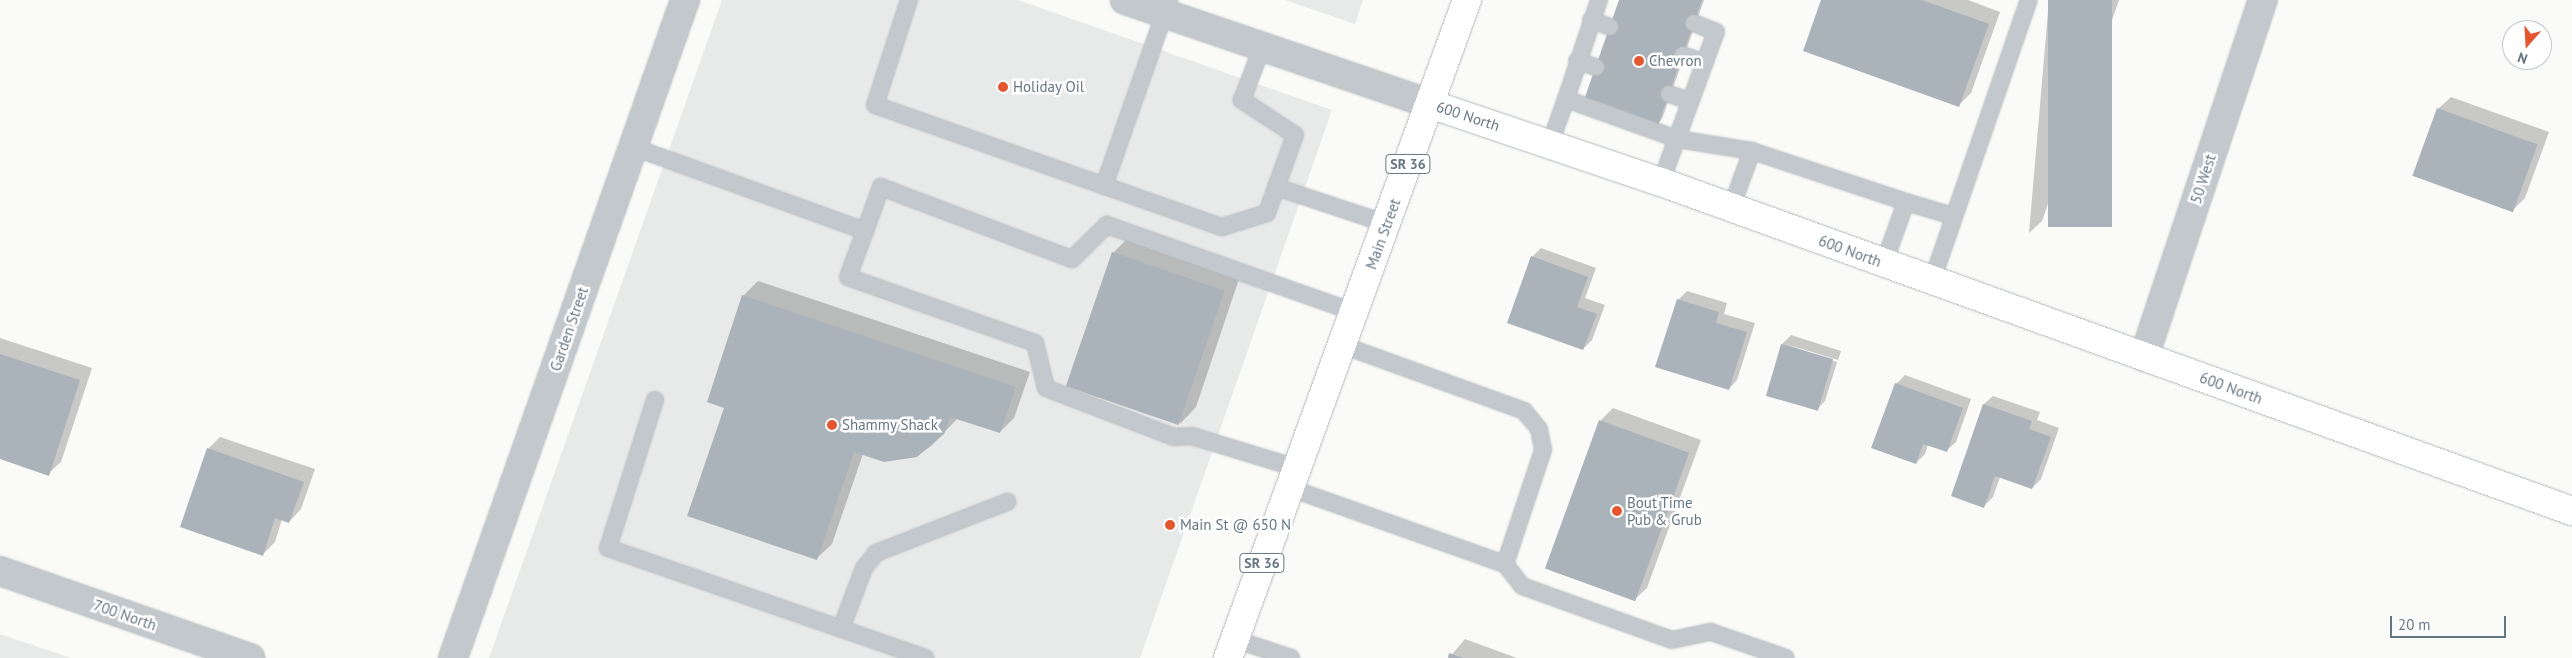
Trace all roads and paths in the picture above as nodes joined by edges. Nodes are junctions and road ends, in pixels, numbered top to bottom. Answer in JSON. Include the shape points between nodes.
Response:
{"nodes":[{"id":1,"x":685,"y":0,"type":"edge"},
{"id":2,"x":909,"y":0,"type":"edge"},
{"id":3,"x":1125,"y":0,"type":"edge"},
{"id":4,"x":1467,"y":0,"type":"edge"},
{"id":5,"x":1599,"y":0,"type":"edge"},
{"id":6,"x":2029,"y":0,"type":"edge"},
{"id":7,"x":2262,"y":0,"type":"edge"},
{"id":8,"x":1167,"y":7,"type":"edge"},
{"id":9,"x":1591,"y":20,"type":"junction"},
{"id":10,"x":1694,"y":23,"type":"dead end"},
{"id":11,"x":1610,"y":27,"type":"dead end"},
{"id":12,"x":1262,"y":46,"type":"junction"},
{"id":13,"x":1683,"y":55,"type":"dead end"},
{"id":14,"x":1577,"y":61,"type":"junction"},
{"id":15,"x":1705,"y":63,"type":"junction"},
{"id":16,"x":1596,"y":67,"type":"dead end"},
{"id":17,"x":1669,"y":94,"type":"dead end"},
{"id":18,"x":1566,"y":99,"type":"junction"},
{"id":19,"x":1690,"y":101,"type":"junction"},
{"id":20,"x":1430,"y":104,"type":"junction"},
{"id":21,"x":1677,"y":139,"type":"junction"},
{"id":22,"x":1550,"y":144,"type":"junction"},
{"id":23,"x":633,"y":147,"type":"junction"},
{"id":24,"x":1752,"y":151,"type":"junction"},
{"id":25,"x":1661,"y":182,"type":"junction"},
{"id":26,"x":1104,"y":186,"type":"junction"},
{"id":27,"x":1276,"y":187,"type":"junction"},
{"id":28,"x":1906,"y":202,"type":"junction"},
{"id":29,"x":1731,"y":208,"type":"junction"},
{"id":30,"x":1953,"y":216,"type":"junction"},
{"id":31,"x":1387,"y":224,"type":"junction"},
{"id":32,"x":865,"y":231,"type":"junction"},
{"id":33,"x":1884,"y":263,"type":"junction"},
{"id":34,"x":1932,"y":280,"type":"junction"},
{"id":35,"x":1354,"y":312,"type":"junction"},
{"id":36,"x":1342,"y":345,"type":"junction"},
{"id":37,"x":2144,"y":357,"type":"junction"},
{"id":38,"x":655,"y":400,"type":"dead end"},
{"id":39,"x":1293,"y":478,"type":"junction"},
{"id":40,"x":1007,"y":502,"type":"dead end"},
{"id":41,"x":2572,"y":511,"type":"edge"},
{"id":42,"x":1505,"y":564,"type":"junction"},
{"id":43,"x":0,"y":571,"type":"edge"},
{"id":44,"x":841,"y":629,"type":"junction"},
{"id":45,"x":1231,"y":649,"type":"edge"},
{"id":46,"x":250,"y":658,"type":"edge"},
{"id":47,"x":453,"y":658,"type":"edge"},
{"id":48,"x":926,"y":658,"type":"edge"},
{"id":49,"x":1291,"y":658,"type":"edge"},
{"id":50,"x":1786,"y":658,"type":"edge"}],
"edges":[{"from":1,"to":23,"type":"street","name":"Garden Street"},
{"from":2,"to":26,"type":"lane","via":[[875,105]]},
{"from":3,"to":8,"type":"street","name":"600 North"},
{"from":4,"to":20,"type":"main road","name":"Main Street","number":"SR 36"},
{"from":5,"to":9,"type":"lane"},
{"from":6,"to":30,"type":"lane"},
{"from":7,"to":37,"type":"street","name":"50 West"},
{"from":8,"to":12,"type":"street","name":"600 North"},
{"from":8,"to":26,"type":"lane"},
{"from":9,"to":11,"type":"lane"},
{"from":9,"to":14,"type":"lane"},
{"from":10,"to":15,"type":"lane","via":[[1716,32]]},
{"from":12,"to":20,"type":"street","name":"600 North"},
{"from":12,"to":27,"type":"lane","via":[[1242,100],[1295,135]]},
{"from":13,"to":15,"type":"lane"},
{"from":14,"to":16,"type":"lane"},
{"from":14,"to":18,"type":"lane"},
{"from":15,"to":19,"type":"lane"},
{"from":17,"to":19,"type":"lane"},
{"from":18,"to":21,"type":"lane"},
{"from":18,"to":22,"type":"lane"},
{"from":19,"to":21,"type":"lane"},
{"from":20,"to":22,"type":"main road","name":"600 North"},
{"from":20,"to":31,"type":"main road","name":"Main Street","number":"SR 36"},
{"from":21,"to":24,"type":"lane"},
{"from":21,"to":25,"type":"lane"},
{"from":22,"to":25,"type":"main road","name":"600 North"},
{"from":23,"to":32,"type":"lane"},
{"from":23,"to":47,"type":"street","name":"Garden Street"},
{"from":24,"to":28,"type":"lane"},
{"from":24,"to":29,"type":"lane"},
{"from":25,"to":29,"type":"main road","name":"600 North"},
{"from":26,"to":27,"type":"lane","via":[[1222,227],[1267,213]]},
{"from":27,"to":31,"type":"lane"},
{"from":28,"to":30,"type":"lane"},
{"from":28,"to":33,"type":"lane"},
{"from":29,"to":33,"type":"main road","name":"600 North"},
{"from":30,"to":34,"type":"lane"},
{"from":31,"to":35,"type":"main road","name":"Main Street","number":"SR 36"},
{"from":32,"to":35,"type":"lane","via":[[881,187],[1072,260],[1106,225]]},
{"from":32,"to":39,"type":"lane","via":[[848,277],[1035,344],[1046,388],[1174,437],[1192,436]]},
{"from":33,"to":34,"type":"main road","name":"600 North"},
{"from":34,"to":37,"type":"main road","name":"600 North"},
{"from":35,"to":36,"type":"main road","name":"Main Street","number":"SR 36"},
{"from":36,"to":39,"type":"main road","name":"Main Street","number":"SR 36"},
{"from":36,"to":42,"type":"lane","via":[[1524,411],[1539,428],[1543,450]]},
{"from":37,"to":41,"type":"main road","name":"600 North"},
{"from":38,"to":44,"type":"lane","via":[[608,548]]},
{"from":39,"to":42,"type":"lane"},
{"from":39,"to":45,"type":"main road","number":"SR 36"},
{"from":40,"to":44,"type":"lane","via":[[876,553],[864,568]]},
{"from":42,"to":50,"type":"lane","via":[[1522,586],[1672,640],[1711,632]]},
{"from":43,"to":46,"type":"street","name":"700 North"},
{"from":44,"to":48,"type":"lane"},
{"from":45,"to":49,"type":"lane"}]}
